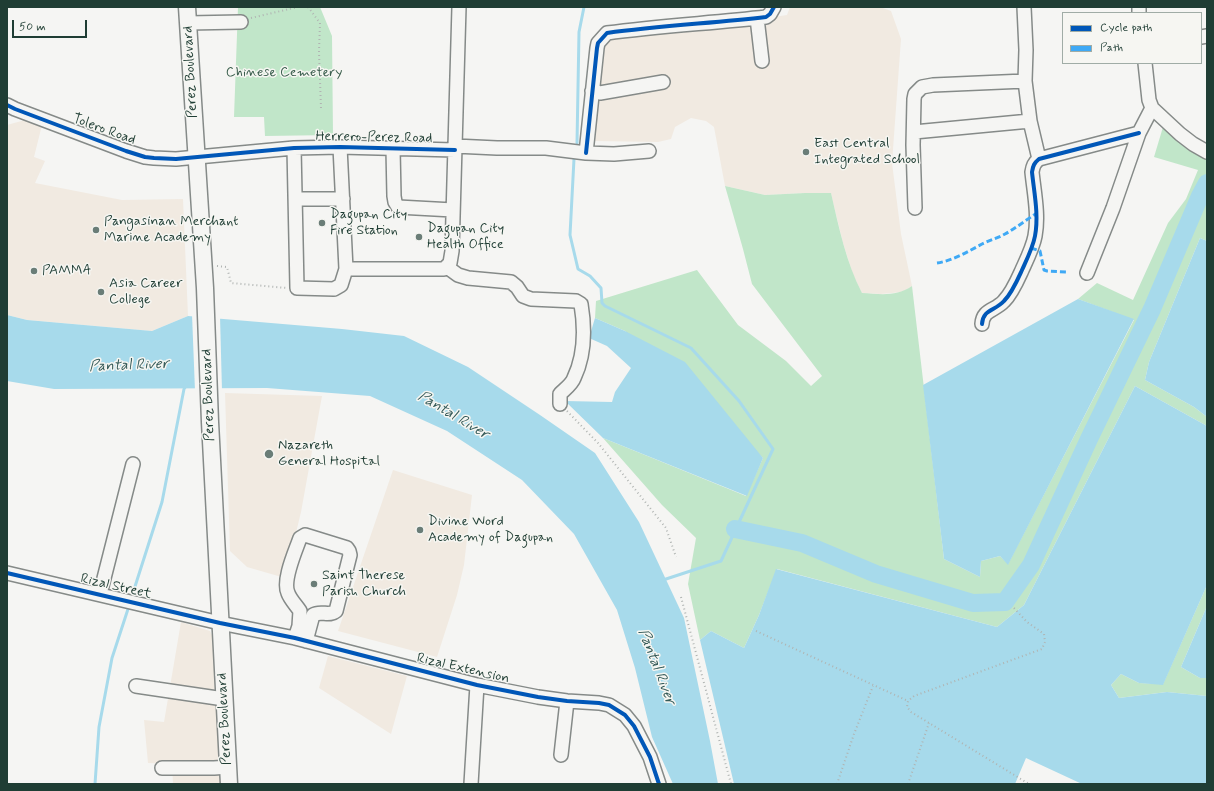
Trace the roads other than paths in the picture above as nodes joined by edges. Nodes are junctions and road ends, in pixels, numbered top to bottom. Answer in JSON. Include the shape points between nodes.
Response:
{"nodes":[{"id":1,"x":459,"y":7,"type":"edge"},
{"id":2,"x":774,"y":7,"type":"edge"},
{"id":3,"x":1024,"y":7,"type":"edge"},
{"id":4,"x":187,"y":15,"type":"edge"},
{"id":5,"x":757,"y":18,"type":"junction"},
{"id":6,"x":241,"y":22,"type":"road end"},
{"id":7,"x":762,"y":61,"type":"dead end"},
{"id":8,"x":1145,"y":64,"type":"edge"},
{"id":9,"x":1025,"y":81,"type":"junction"},
{"id":10,"x":663,"y":82,"type":"dead end"},
{"id":11,"x":592,"y":91,"type":"junction"},
{"id":12,"x":7,"y":105,"type":"edge"},
{"id":13,"x":1152,"y":108,"type":"junction"},
{"id":14,"x":1030,"y":121,"type":"junction"},
{"id":15,"x":914,"y":132,"type":"junction"},
{"id":16,"x":1139,"y":133,"type":"junction"},
{"id":17,"x":340,"y":147,"type":"junction"},
{"id":18,"x":294,"y":148,"type":"junction"},
{"id":19,"x":455,"y":148,"type":"junction"},
{"id":20,"x":393,"y":149,"type":"junction"},
{"id":21,"x":649,"y":151,"type":"dead end"},
{"id":22,"x":1207,"y":152,"type":"edge"},
{"id":23,"x":586,"y":153,"type":"junction"},
{"id":24,"x":197,"y":157,"type":"junction"},
{"id":25,"x":1039,"y":159,"type":"junction"},
{"id":26,"x":296,"y":199,"type":"junction"},
{"id":27,"x":343,"y":199,"type":"junction"},
{"id":28,"x":915,"y":208,"type":"dead end"},
{"id":29,"x":453,"y":210,"type":"junction"},
{"id":30,"x":447,"y":267,"type":"junction"},
{"id":31,"x":346,"y":269,"type":"junction"},
{"id":32,"x":1087,"y":273,"type":"dead end"},
{"id":33,"x":982,"y":324,"type":"dead end"},
{"id":34,"x":560,"y":404,"type":"road end"},
{"id":35,"x":133,"y":464,"type":"dead end"},
{"id":36,"x":7,"y":573,"type":"edge"},
{"id":37,"x":100,"y":594,"type":"junction"},
{"id":38,"x":220,"y":623,"type":"junction"},
{"id":39,"x":300,"y":640,"type":"junction"},
{"id":40,"x":478,"y":685,"type":"junction"},
{"id":41,"x":136,"y":686,"type":"dead end"},
{"id":42,"x":224,"y":699,"type":"junction"},
{"id":43,"x":567,"y":701,"type":"junction"},
{"id":44,"x":561,"y":755,"type":"dead end"},
{"id":45,"x":228,"y":767,"type":"junction"},
{"id":46,"x":162,"y":768,"type":"dead end"},
{"id":47,"x":229,"y":784,"type":"edge"},
{"id":48,"x":471,"y":784,"type":"edge"},
{"id":49,"x":659,"y":784,"type":"edge"}],
"edges":[{"from":1,"to":19,"type":"street"},
{"from":2,"to":5,"type":"street","via":[[766,17]]},
{"from":3,"to":9,"type":"street"},
{"from":4,"to":6,"type":"street"},
{"from":4,"to":24,"type":"main road","name":"Perez Boulevard"},
{"from":5,"to":7,"type":"street"},
{"from":5,"to":11,"type":"street","via":[[607,33],[596,48]]},
{"from":8,"to":13,"type":"street"},
{"from":9,"to":14,"type":"street"},
{"from":9,"to":15,"type":"street","via":[[922,87],[914,99]]},
{"from":10,"to":11,"type":"street","via":[[600,93]]},
{"from":11,"to":23,"type":"street"},
{"from":12,"to":24,"type":"street","name":"Tolero Road","via":[[145,157]]},
{"from":13,"to":16,"type":"street"},
{"from":13,"to":22,"type":"street","via":[[1180,134]]},
{"from":14,"to":15,"type":"street"},
{"from":14,"to":25,"type":"street"},
{"from":15,"to":28,"type":"street"},
{"from":16,"to":25,"type":"street"},
{"from":16,"to":32,"type":"street"},
{"from":17,"to":18,"type":"street","name":"Herrero-Perez Road"},
{"from":17,"to":20,"type":"street","name":"Herrero-Perez Road"},
{"from":17,"to":27,"type":"street"},
{"from":18,"to":24,"type":"street","name":"Herrero-Perez Road"},
{"from":18,"to":26,"type":"street"},
{"from":19,"to":20,"type":"street","name":"Herrero-Perez Road"},
{"from":19,"to":23,"type":"street","name":"Herrero-Perez Road","via":[[546,148]]},
{"from":19,"to":29,"type":"street"},
{"from":20,"to":29,"type":"street","via":[[394,196],[398,207]]},
{"from":21,"to":23,"type":"street","name":"Herrero-Perez Road"},
{"from":24,"to":38,"type":"main road","name":"Perez Boulevard"},
{"from":25,"to":33,"type":"street","via":[[1032,172],[1036,213],[1035,236],[1031,248],[1014,287],[1004,301],[983,316]]},
{"from":26,"to":27,"type":"street"},
{"from":26,"to":31,"type":"street","via":[[297,288],[334,289],[341,285]]},
{"from":27,"to":31,"type":"street"},
{"from":29,"to":30,"type":"street","via":[[452,258]]},
{"from":30,"to":31,"type":"street"},
{"from":30,"to":34,"type":"street","via":[[468,278],[511,282],[518,287],[522,296],[531,299],[576,301],[580,304],[584,319],[583,346],[574,379],[560,394]]},
{"from":35,"to":37,"type":"street"},
{"from":36,"to":37,"type":"street","name":"Rizal Street"},
{"from":37,"to":38,"type":"street","name":"Rizal Street"},
{"from":38,"to":39,"type":"street","name":"Rizal Extension"},
{"from":38,"to":42,"type":"main road","name":"Perez Boulevard"},
{"from":39,"to":39,"type":"street","via":[[313,615],[318,612],[331,614],[336,611],[350,556],[346,548],[305,535],[300,538],[286,584],[287,592],[300,611]]},
{"from":39,"to":40,"type":"street","name":"Rizal Extension"},
{"from":40,"to":43,"type":"street","name":"Rizal Extension"},
{"from":40,"to":48,"type":"street"},
{"from":41,"to":42,"type":"street"},
{"from":42,"to":45,"type":"main road","name":"Perez Boulevard"},
{"from":43,"to":44,"type":"street"},
{"from":43,"to":49,"type":"street","name":"Rizal Extension","via":[[599,702],[625,715],[634,726],[650,757]]},
{"from":45,"to":46,"type":"street"},
{"from":45,"to":47,"type":"main road","name":"Perez Boulevard"}]}
